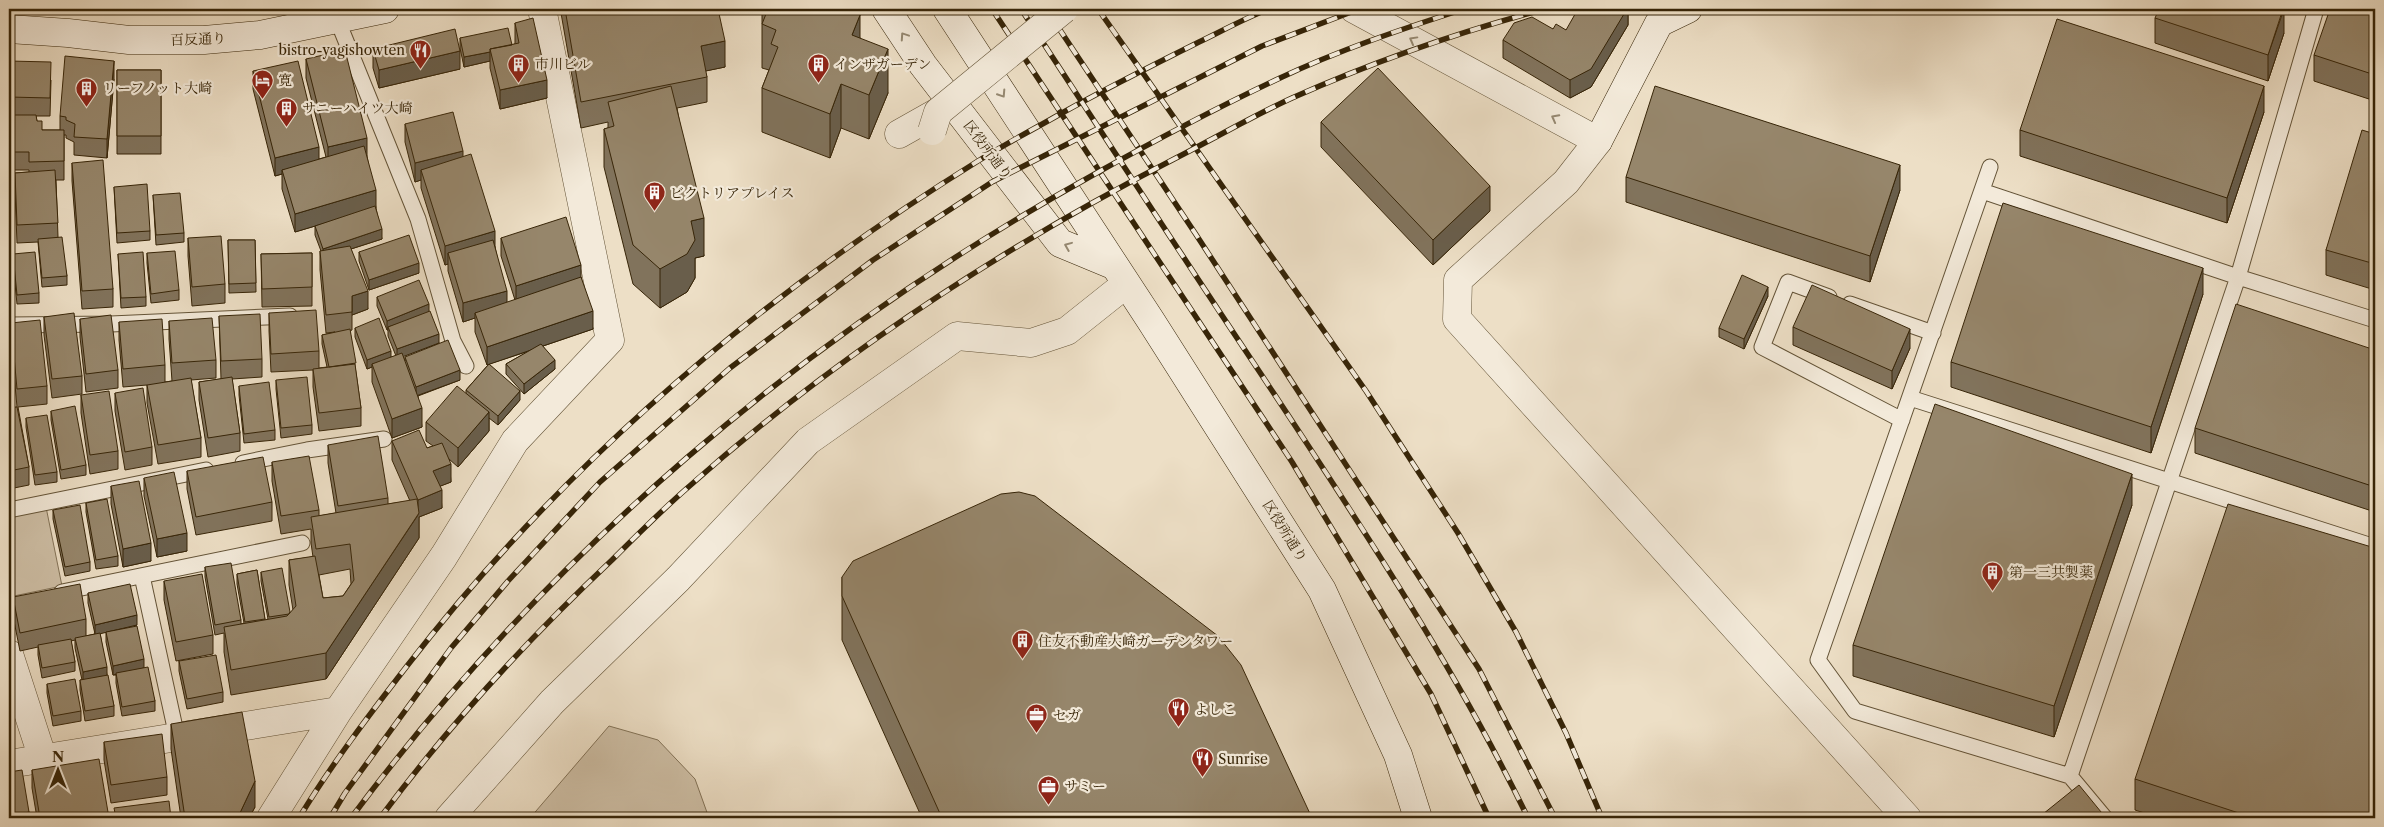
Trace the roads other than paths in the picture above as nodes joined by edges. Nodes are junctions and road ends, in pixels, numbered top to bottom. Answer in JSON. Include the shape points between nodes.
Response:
{"nodes":[{"id":1,"x":385,"y":9,"type":"edge"},
{"id":2,"x":542,"y":9,"type":"edge"},
{"id":3,"x":886,"y":9,"type":"edge"},
{"id":4,"x":947,"y":9,"type":"edge"},
{"id":5,"x":1064,"y":9,"type":"edge"},
{"id":6,"x":1354,"y":9,"type":"edge"},
{"id":7,"x":1688,"y":9,"type":"edge"},
{"id":8,"x":2316,"y":9,"type":"edge"},
{"id":9,"x":337,"y":19,"type":"junction"},
{"id":10,"x":9,"y":29,"type":"edge"},
{"id":11,"x":900,"y":134,"type":"dead end"},
{"id":12,"x":1598,"y":141,"type":"junction"},
{"id":13,"x":1990,"y":167,"type":"dead end"},
{"id":14,"x":1982,"y":191,"type":"junction"},
{"id":15,"x":1120,"y":274,"type":"junction"},
{"id":16,"x":2238,"y":277,"type":"junction"},
{"id":17,"x":306,"y":316,"type":"edge"},
{"id":18,"x":2375,"y":320,"type":"edge"},
{"id":19,"x":9,"y":325,"type":"edge"},
{"id":20,"x":1932,"y":333,"type":"junction"},
{"id":21,"x":466,"y":366,"type":"dead end"},
{"id":22,"x":1910,"y":398,"type":"junction"},
{"id":23,"x":1902,"y":420,"type":"junction"},
{"id":24,"x":384,"y":439,"type":"dead end"},
{"id":25,"x":2170,"y":482,"type":"junction"},
{"id":26,"x":9,"y":510,"type":"edge"},
{"id":27,"x":302,"y":543,"type":"dead end"},
{"id":28,"x":2375,"y":547,"type":"edge"},
{"id":29,"x":142,"y":576,"type":"junction"},
{"id":30,"x":47,"y":595,"type":"edge"},
{"id":31,"x":9,"y":654,"type":"edge"},
{"id":32,"x":338,"y":711,"type":"junction"},
{"id":33,"x":177,"y":737,"type":"junction"},
{"id":34,"x":43,"y":759,"type":"junction"},
{"id":35,"x":9,"y":764,"type":"edge"},
{"id":36,"x":2070,"y":776,"type":"junction"},
{"id":37,"x":271,"y":818,"type":"edge"},
{"id":38,"x":449,"y":818,"type":"edge"},
{"id":39,"x":1418,"y":818,"type":"edge"},
{"id":40,"x":1907,"y":818,"type":"edge"},
{"id":41,"x":2105,"y":818,"type":"edge"}],
"edges":[{"from":1,"to":9,"type":"street","name":"百反通り"},
{"from":2,"to":32,"type":"street","via":[[610,340],[515,441],[444,556]]},
{"from":15,"to":3,"type":"street","name":"区役所通り","one_way":true,"via":[[1060,243],[923,65]]},
{"from":4,"to":15,"type":"street","name":"区役所通り","one_way":true},
{"from":5,"to":11,"type":"street","bridge":true,"via":[[935,121]]},
{"from":12,"to":6,"type":"street","one_way":true},
{"from":7,"to":12,"type":"street","via":[[1659,23]]},
{"from":8,"to":16,"type":"lane"},
{"from":9,"to":10,"type":"street","name":"百反通り","via":[[260,35],[204,40],[129,40]]},
{"from":9,"to":21,"type":"lane","via":[[418,219],[452,341]]},
{"from":12,"to":40,"type":"street","via":[[1566,182],[1458,280],[1457,319]]},
{"from":13,"to":14,"type":"lane"},
{"from":14,"to":16,"type":"lane"},
{"from":14,"to":20,"type":"lane"},
{"from":15,"to":38,"type":"street","via":[[1067,331],[1031,343],[957,336],[808,441],[678,579],[552,702]]},
{"from":15,"to":39,"type":"street","name":"区役所通り","via":[[1322,590],[1398,755]]},
{"from":16,"to":18,"type":"lane"},
{"from":16,"to":25,"type":"lane"},
{"from":17,"to":19,"type":"lane"},
{"from":20,"to":22,"type":"lane"},
{"from":20,"to":23,"type":"lane","via":[[1788,282],[1762,347]]},
{"from":22,"to":23,"type":"lane"},
{"from":22,"to":25,"type":"lane"},
{"from":23,"to":36,"type":"lane","via":[[1818,660],[1856,711]]},
{"from":24,"to":26,"type":"lane","via":[[307,450]]},
{"from":25,"to":28,"type":"lane"},
{"from":25,"to":36,"type":"lane"},
{"from":27,"to":29,"type":"lane"},
{"from":29,"to":30,"type":"lane"},
{"from":29,"to":33,"type":"lane"},
{"from":31,"to":34,"type":"street"},
{"from":32,"to":33,"type":"street"},
{"from":32,"to":37,"type":"street"},
{"from":33,"to":34,"type":"street"},
{"from":34,"to":35,"type":"street"},
{"from":36,"to":41,"type":"lane","via":[[2076,792]]}]}
